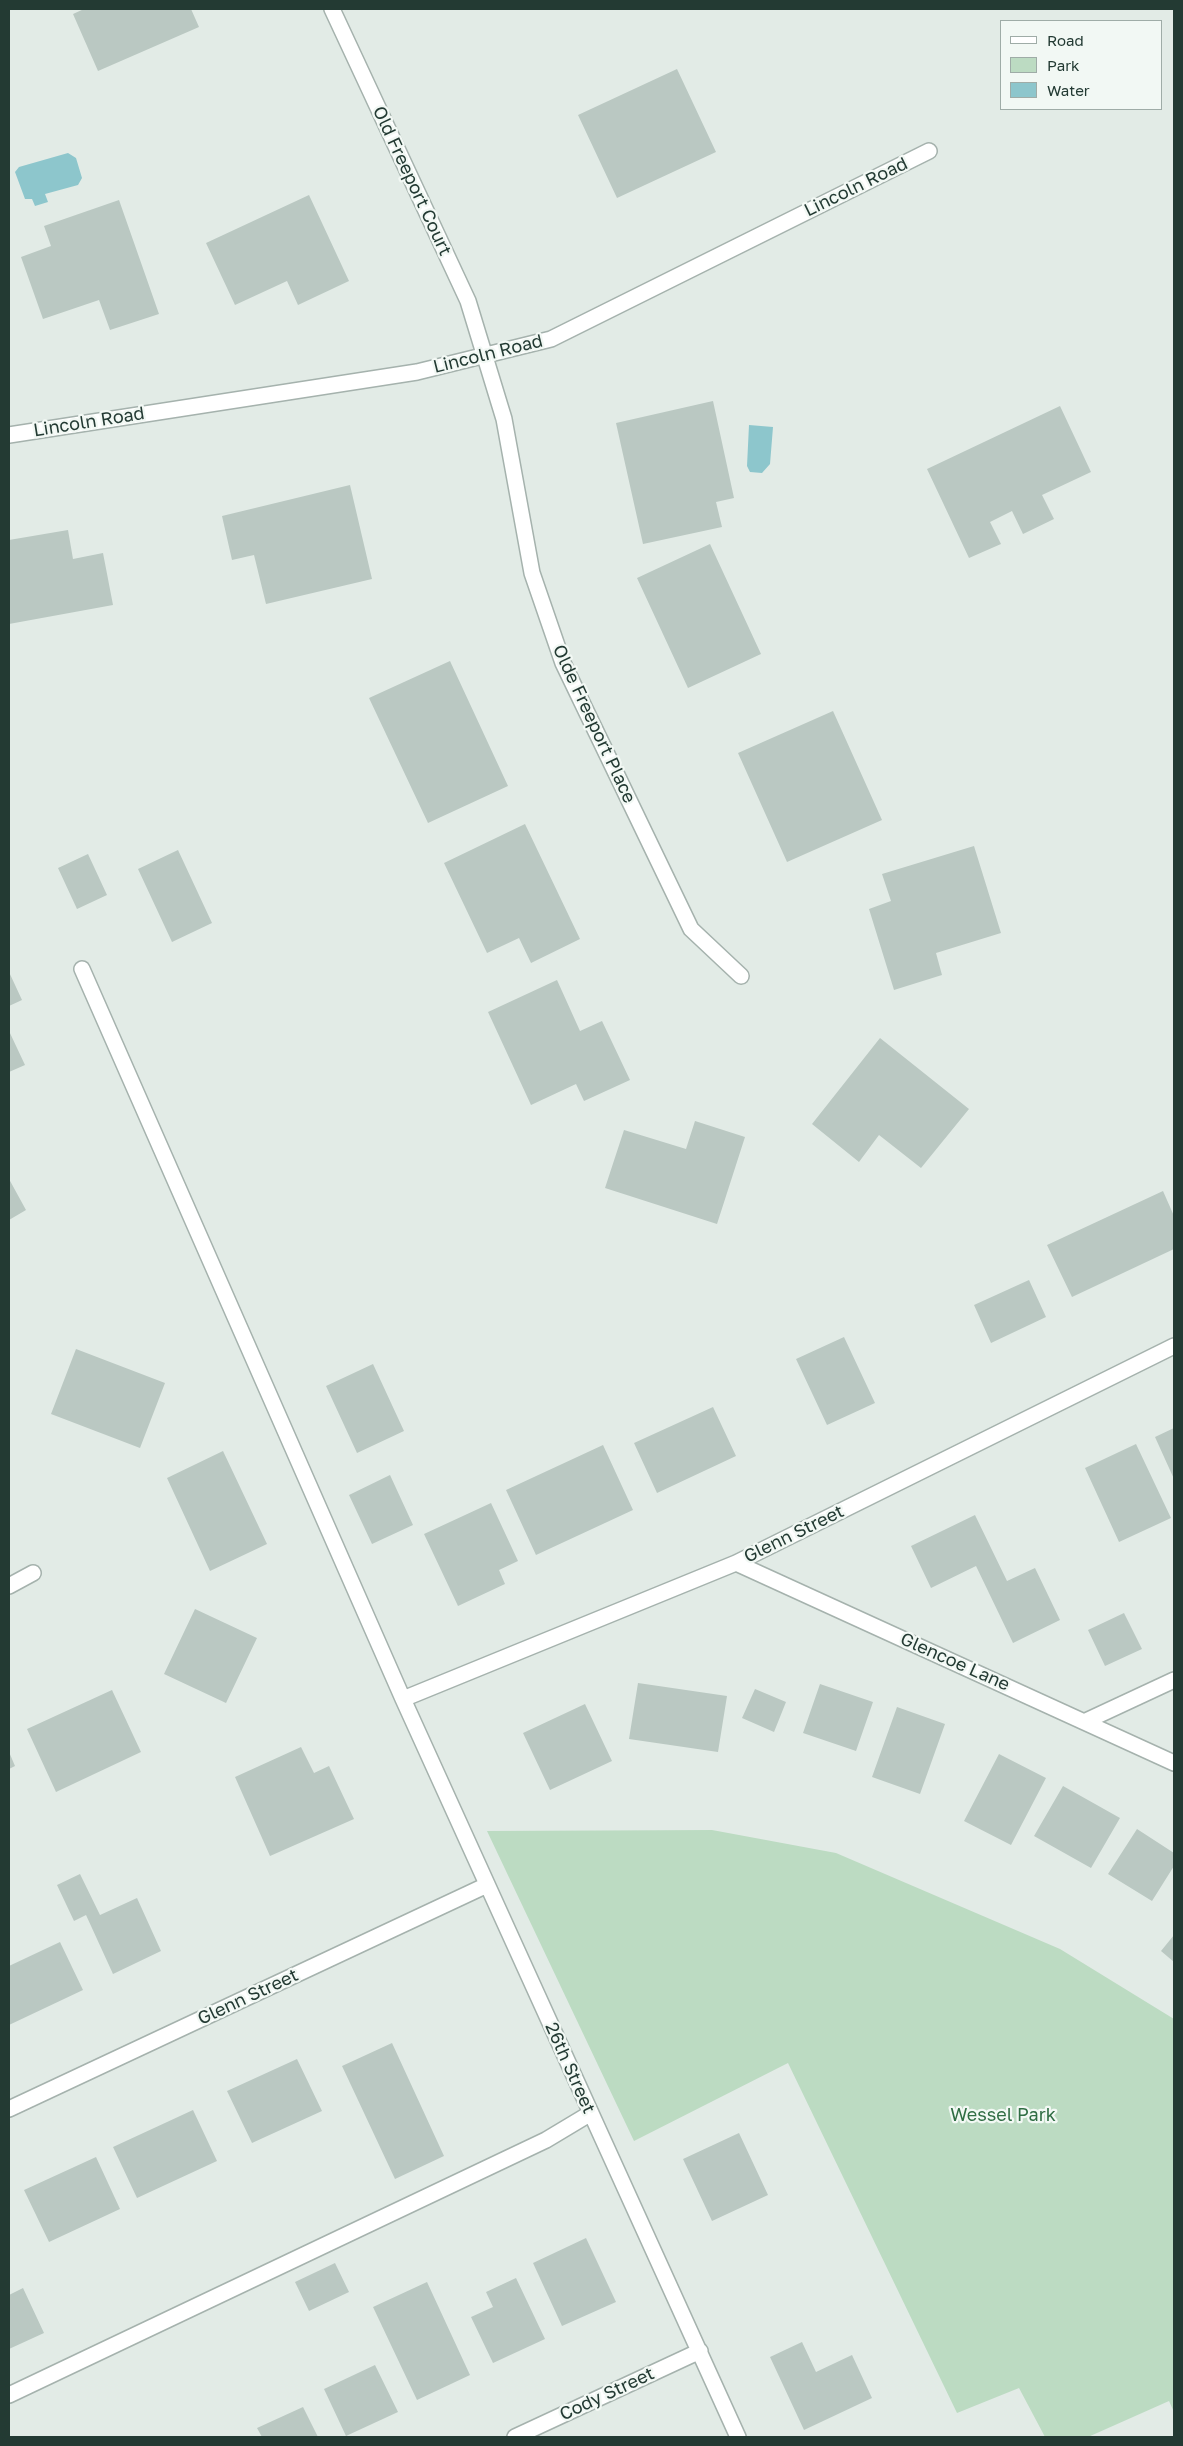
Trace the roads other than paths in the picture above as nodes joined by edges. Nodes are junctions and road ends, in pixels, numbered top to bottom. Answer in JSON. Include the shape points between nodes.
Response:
{"nodes":[{"id":1,"x":332,"y":9,"type":"edge"},
{"id":2,"x":929,"y":151,"type":"dead end"},
{"id":3,"x":484,"y":355,"type":"junction"},
{"id":4,"x":9,"y":435,"type":"edge"},
{"id":5,"x":82,"y":969,"type":"dead end"},
{"id":6,"x":741,"y":976,"type":"dead end"},
{"id":7,"x":1174,"y":1346,"type":"edge"},
{"id":8,"x":736,"y":1563,"type":"junction"},
{"id":9,"x":33,"y":1573,"type":"dead end"},
{"id":10,"x":9,"y":1586,"type":"edge"},
{"id":11,"x":1174,"y":1680,"type":"edge"},
{"id":12,"x":403,"y":1699,"type":"junction"},
{"id":13,"x":1086,"y":1721,"type":"junction"},
{"id":14,"x":1174,"y":1763,"type":"edge"},
{"id":15,"x":487,"y":1885,"type":"junction"},
{"id":16,"x":9,"y":2109,"type":"edge"},
{"id":17,"x":590,"y":2114,"type":"junction"},
{"id":18,"x":700,"y":2351,"type":"junction"},
{"id":19,"x":9,"y":2395,"type":"edge"},
{"id":20,"x":515,"y":2437,"type":"edge"},
{"id":21,"x":738,"y":2437,"type":"edge"}],
"edges":[{"from":1,"to":3,"type":"street","name":"Old Freeport Court","via":[[468,301]]},
{"from":2,"to":3,"type":"street","name":"Lincoln Road","via":[[551,339]]},
{"from":3,"to":4,"type":"street","name":"Lincoln Road","via":[[417,372]]},
{"from":3,"to":6,"type":"street","name":"Olde Freeport Place","via":[[504,419],[532,573],[563,663],[691,929]]},
{"from":5,"to":12,"type":"street","name":"26th Street"},
{"from":7,"to":8,"type":"street","name":"Glenn Street"},
{"from":8,"to":12,"type":"street","name":"Glenn Street"},
{"from":8,"to":13,"type":"street","name":"Glencoe Lane"},
{"from":9,"to":10,"type":"street"},
{"from":11,"to":13,"type":"street"},
{"from":12,"to":15,"type":"street","name":"26th Street"},
{"from":13,"to":14,"type":"street","name":"Glencoe Lane"},
{"from":15,"to":16,"type":"street","name":"Glenn Street"},
{"from":15,"to":17,"type":"street","name":"26th Street"},
{"from":17,"to":18,"type":"street","name":"26th Street"},
{"from":17,"to":19,"type":"street","via":[[546,2140]]},
{"from":18,"to":20,"type":"street","name":"Cody Street"},
{"from":18,"to":21,"type":"street","name":"26th Street"}]}
